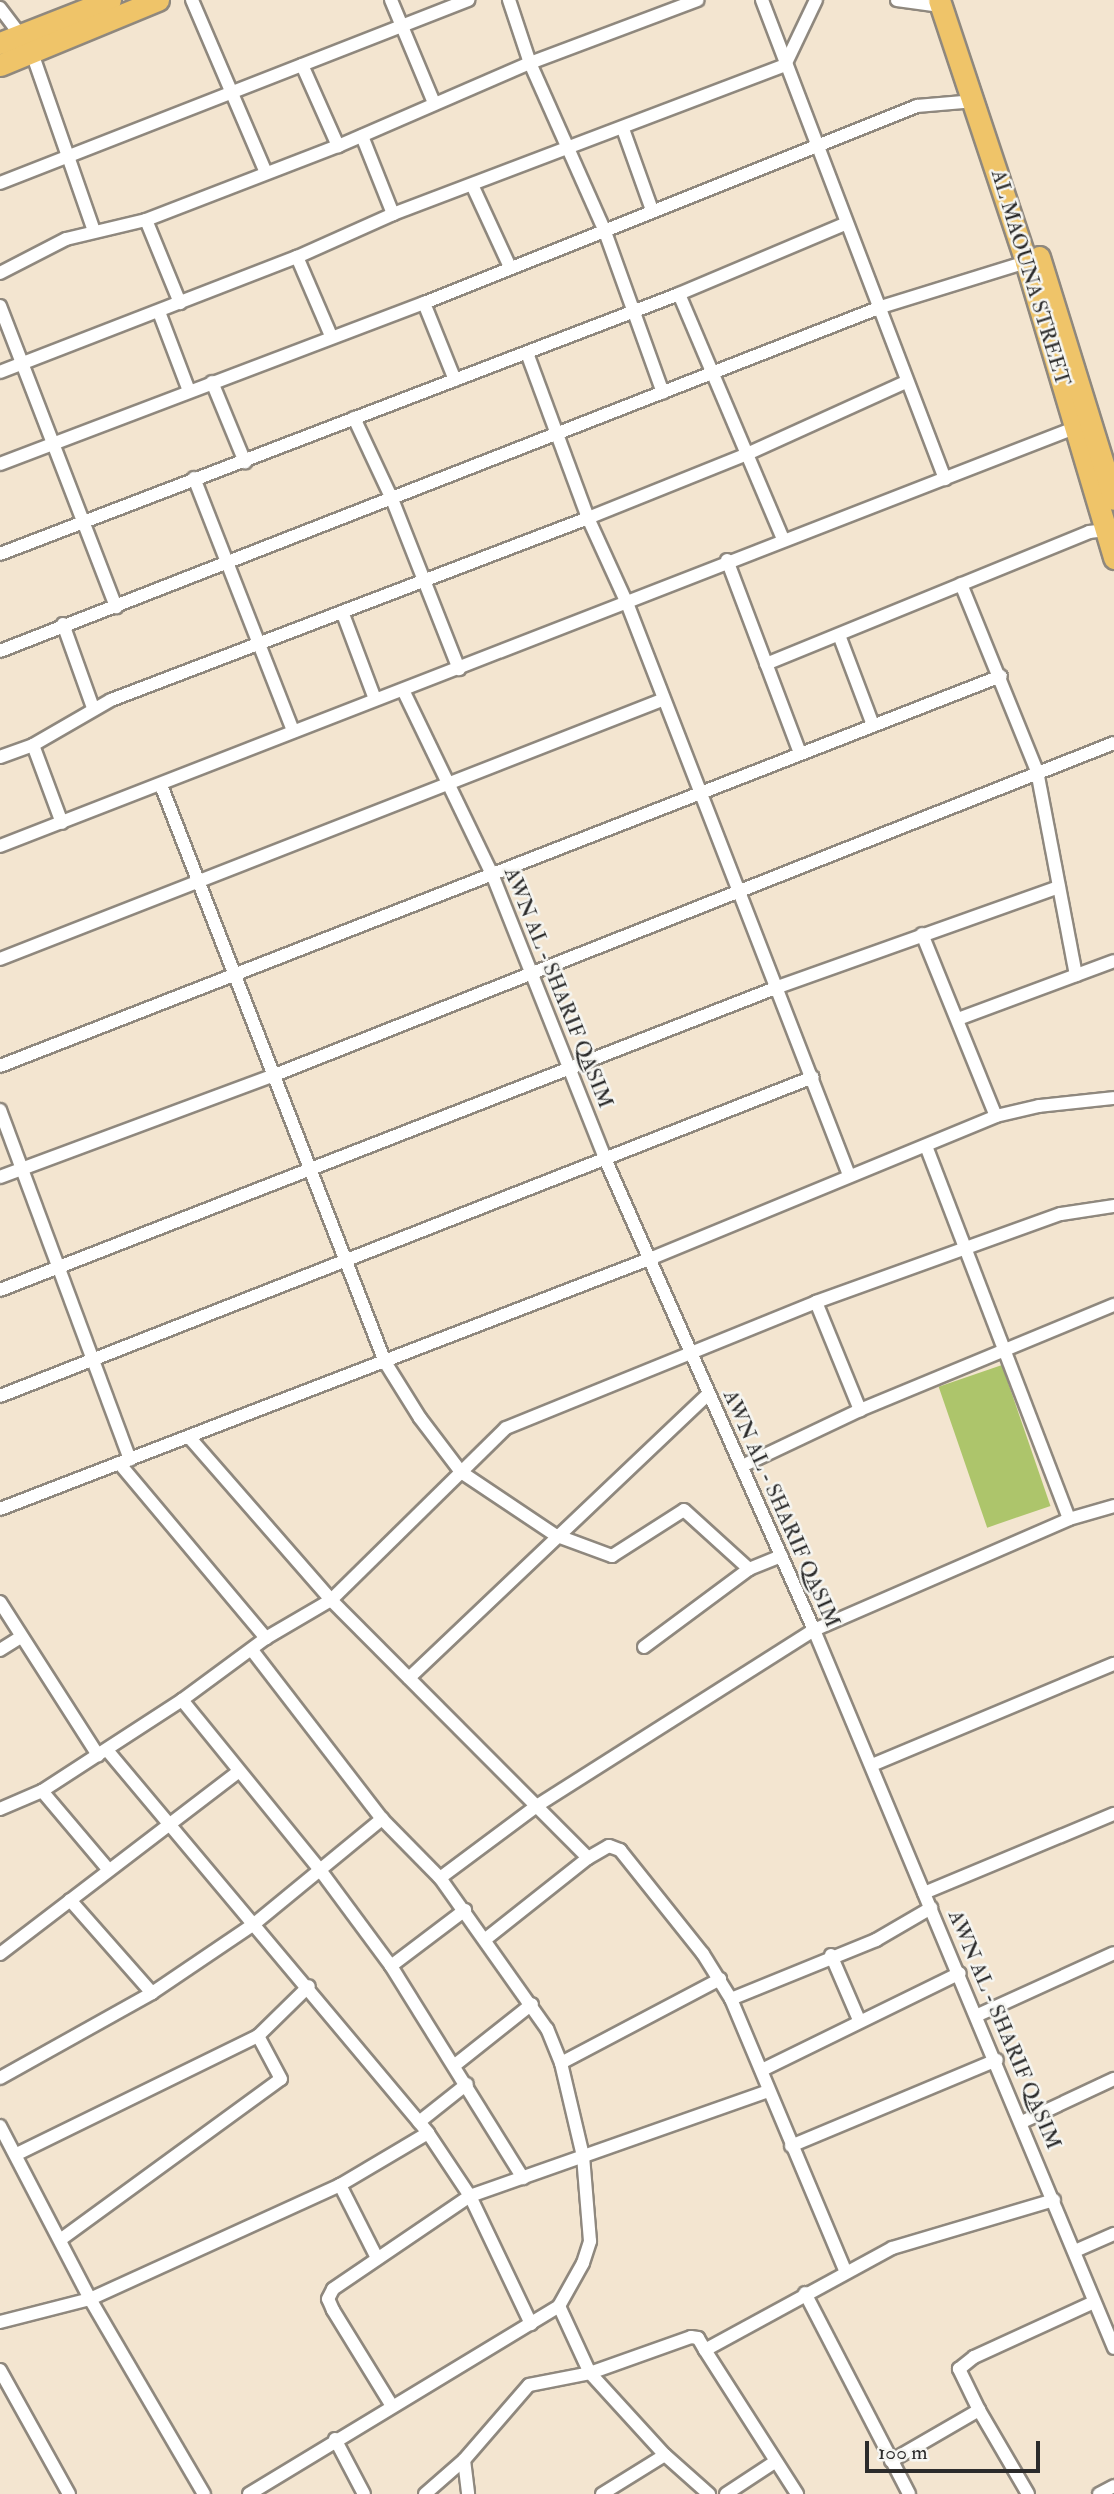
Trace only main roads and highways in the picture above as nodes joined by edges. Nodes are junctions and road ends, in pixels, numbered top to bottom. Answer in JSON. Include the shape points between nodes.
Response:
{"nodes":[{"id":1,"x":110,"y":0,"type":"edge"},
{"id":2,"x":158,"y":0,"type":"edge"},
{"id":3,"x":945,"y":2,"type":"edge"},
{"id":4,"x":0,"y":43,"type":"edge"},
{"id":5,"x":26,"y":44,"type":"junction"},
{"id":6,"x":0,"y":65,"type":"edge"},
{"id":7,"x":1114,"y":499,"type":"edge"},
{"id":8,"x":1114,"y":558,"type":"edge"}],
"edges":[{"from":1,"to":5,"type":"main road"},
{"from":2,"to":5,"type":"main road"},
{"from":3,"to":7,"type":"main road"},
{"from":3,"to":8,"type":"main road","name":"AL MAOUNA STREET"},
{"from":4,"to":5,"type":"main road"},
{"from":5,"to":6,"type":"main road"}]}
